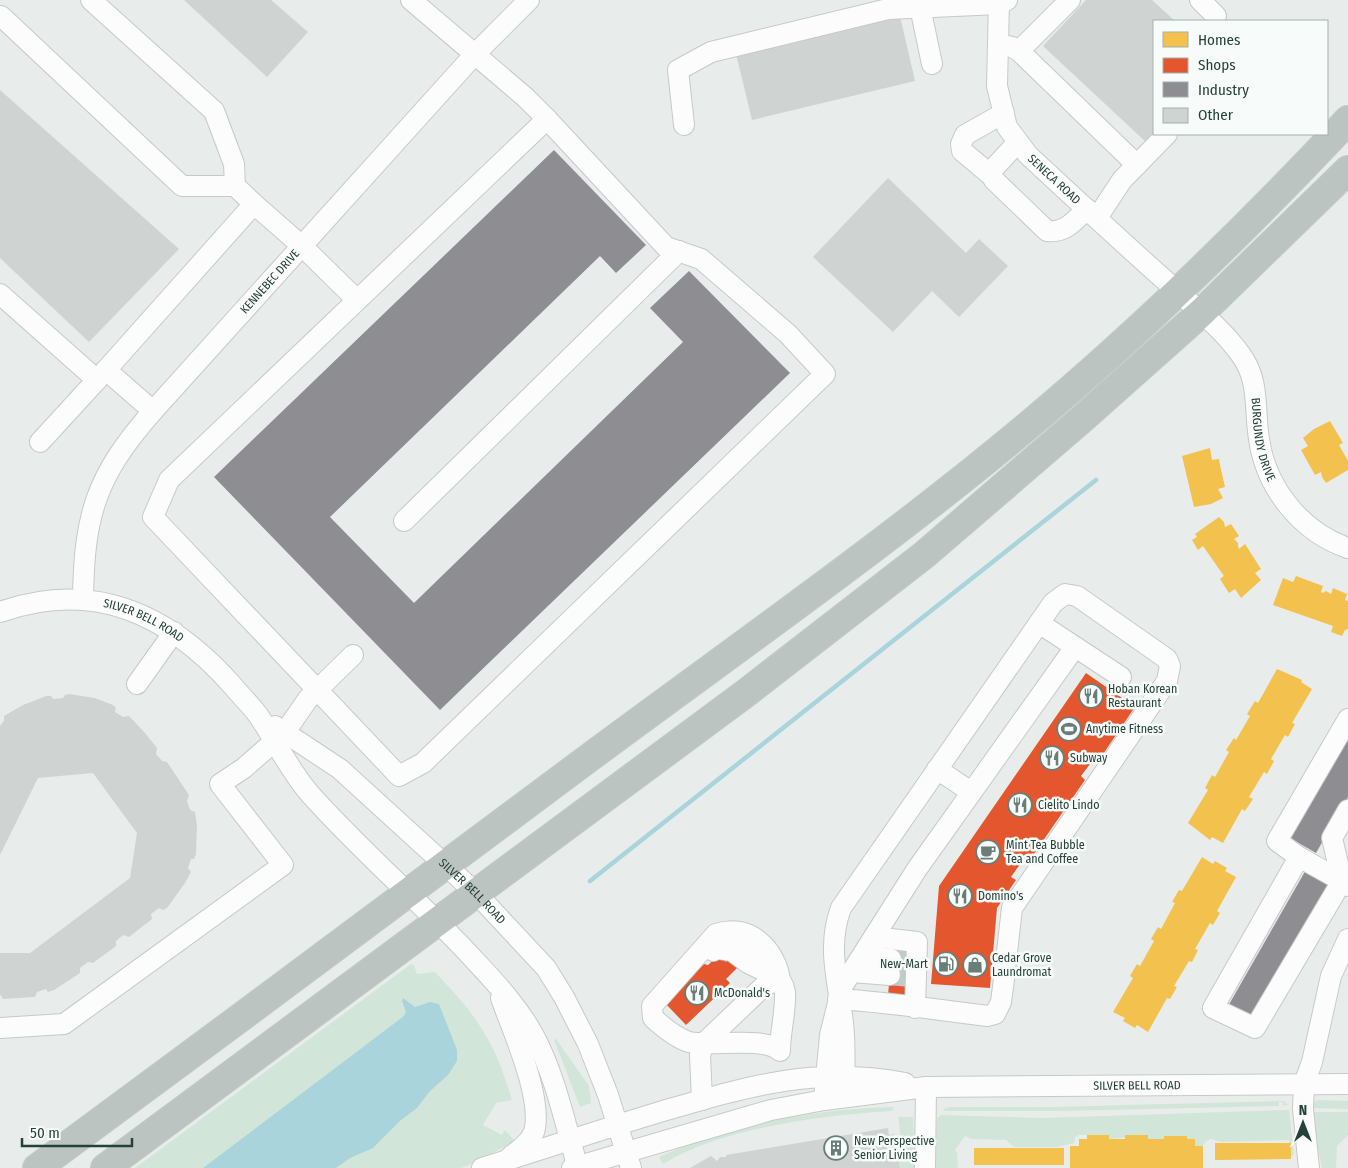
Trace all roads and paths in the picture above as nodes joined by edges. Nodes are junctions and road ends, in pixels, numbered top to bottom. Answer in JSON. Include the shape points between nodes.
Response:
{"nodes":[{"id":1,"x":91,"y":0,"type":"edge"},
{"id":2,"x":411,"y":0,"type":"edge"},
{"id":3,"x":529,"y":0,"type":"edge"},
{"id":4,"x":1070,"y":0,"type":"edge"},
{"id":5,"x":1200,"y":0,"type":"edge"},
{"id":6,"x":1002,"y":1,"type":"edge"},
{"id":7,"x":920,"y":7,"type":"junction"},
{"id":8,"x":1,"y":16,"type":"edge"},
{"id":9,"x":1216,"y":16,"type":"dead end"},
{"id":10,"x":998,"y":44,"type":"junction"},
{"id":11,"x":1019,"y":51,"type":"junction"},
{"id":12,"x":475,"y":54,"type":"junction"},
{"id":13,"x":932,"y":64,"type":"dead end"},
{"id":14,"x":1004,"y":113,"type":"junction"},
{"id":15,"x":547,"y":119,"type":"junction"},
{"id":16,"x":1348,"y":120,"type":"edge"},
{"id":17,"x":684,"y":125,"type":"dead end"},
{"id":18,"x":1166,"y":135,"type":"edge"},
{"id":19,"x":1018,"y":142,"type":"junction"},
{"id":20,"x":1137,"y":165,"type":"junction"},
{"id":21,"x":1348,"y":170,"type":"edge"},
{"id":22,"x":992,"y":176,"type":"junction"},
{"id":23,"x":234,"y":186,"type":"junction"},
{"id":24,"x":254,"y":204,"type":"junction"},
{"id":25,"x":1092,"y":214,"type":"junction"},
{"id":26,"x":302,"y":246,"type":"junction"},
{"id":27,"x":679,"y":251,"type":"junction"},
{"id":28,"x":1177,"y":292,"type":"junction"},
{"id":29,"x":0,"y":294,"type":"edge"},
{"id":30,"x":357,"y":300,"type":"junction"},
{"id":31,"x":1202,"y":312,"type":"junction"},
{"id":32,"x":102,"y":375,"type":"junction"},
{"id":33,"x":153,"y":411,"type":"junction"},
{"id":34,"x":40,"y":442,"type":"dead end"},
{"id":35,"x":404,"y":521,"type":"dead end"},
{"id":36,"x":1348,"y":548,"type":"edge"},
{"id":37,"x":83,"y":600,"type":"junction"},
{"id":38,"x":0,"y":612,"type":"edge"},
{"id":39,"x":1039,"y":623,"type":"junction"},
{"id":40,"x":174,"y":632,"type":"junction"},
{"id":41,"x":1074,"y":646,"type":"junction"},
{"id":42,"x":354,"y":655,"type":"dead end"},
{"id":43,"x":1120,"y":677,"type":"dead end"},
{"id":44,"x":138,"y":684,"type":"dead end"},
{"id":45,"x":318,"y":690,"type":"junction"},
{"id":46,"x":1348,"y":719,"type":"edge"},
{"id":47,"x":280,"y":737,"type":"junction"},
{"id":48,"x":937,"y":769,"type":"junction"},
{"id":49,"x":972,"y":792,"type":"junction"},
{"id":50,"x":1348,"y":810,"type":"edge"},
{"id":51,"x":1299,"y":857,"type":"junction"},
{"id":52,"x":444,"y":866,"type":"junction"},
{"id":53,"x":1345,"y":883,"type":"edge"},
{"id":54,"x":408,"y":892,"type":"junction"},
{"id":55,"x":476,"y":893,"type":"junction"},
{"id":56,"x":438,"y":921,"type":"junction"},
{"id":57,"x":874,"y":937,"type":"junction"},
{"id":58,"x":1348,"y":939,"type":"edge"},
{"id":59,"x":857,"y":964,"type":"junction"},
{"id":60,"x":906,"y":968,"type":"junction"},
{"id":61,"x":780,"y":980,"type":"junction"},
{"id":62,"x":496,"y":982,"type":"junction"},
{"id":63,"x":838,"y":998,"type":"junction"},
{"id":64,"x":915,"y":1008,"type":"junction"},
{"id":65,"x":0,"y":1028,"type":"edge"},
{"id":66,"x":704,"y":1043,"type":"junction"},
{"id":67,"x":780,"y":1051,"type":"junction"},
{"id":68,"x":834,"y":1076,"type":"junction"},
{"id":69,"x":786,"y":1081,"type":"junction"},
{"id":70,"x":1304,"y":1084,"type":"junction"},
{"id":71,"x":1348,"y":1084,"type":"edge"},
{"id":72,"x":926,"y":1087,"type":"junction"},
{"id":73,"x":834,"y":1098,"type":"junction"},
{"id":74,"x":702,"y":1100,"type":"junction"},
{"id":75,"x":791,"y":1106,"type":"junction"},
{"id":76,"x":617,"y":1125,"type":"junction"},
{"id":77,"x":570,"y":1140,"type":"junction"},
{"id":78,"x":629,"y":1161,"type":"edge"},
{"id":79,"x":490,"y":1165,"type":"edge"},
{"id":80,"x":576,"y":1167,"type":"edge"},
{"id":81,"x":37,"y":1168,"type":"edge"},
{"id":82,"x":105,"y":1168,"type":"edge"},
{"id":83,"x":925,"y":1168,"type":"edge"},
{"id":84,"x":1309,"y":1168,"type":"edge"}],
"edges":[{"from":1,"to":23,"type":"street","via":[[214,111],[234,164]]},
{"from":2,"to":12,"type":"street"},
{"from":3,"to":12,"type":"street","name":"KENNEBEC DRIVE"},
{"from":4,"to":11,"type":"street"},
{"from":5,"to":9,"type":"street"},
{"from":6,"to":7,"type":"street"},
{"from":6,"to":10,"type":"street","name":"SENECA ROAD"},
{"from":7,"to":13,"type":"street"},
{"from":7,"to":17,"type":"street","via":[[888,9],[711,52],[678,70]]},
{"from":8,"to":23,"type":"street","via":[[182,186]]},
{"from":10,"to":11,"type":"street"},
{"from":10,"to":14,"type":"street","name":"SENECA ROAD","via":[[998,86]]},
{"from":11,"to":20,"type":"street"},
{"from":12,"to":15,"type":"street"},
{"from":12,"to":26,"type":"street","name":"KENNEBEC DRIVE"},
{"from":14,"to":19,"type":"street","name":"SENECA ROAD","via":[[1007,127]]},
{"from":14,"to":22,"type":"street","via":[[965,135],[961,144],[962,151]]},
{"from":15,"to":27,"type":"street","via":[[666,246]]},
{"from":15,"to":30,"type":"street"},
{"from":16,"to":28,"type":"highway","via":[[1256,218]]},
{"from":18,"to":20,"type":"street"},
{"from":19,"to":22,"type":"street","via":[[993,169]]},
{"from":19,"to":25,"type":"street","name":"SENECA ROAD"},
{"from":20,"to":25,"type":"street"},
{"from":21,"to":31,"type":"highway"},
{"from":22,"to":25,"type":"street","via":[[1047,231],[1057,232]]},
{"from":23,"to":24,"type":"street"},
{"from":24,"to":26,"type":"street"},
{"from":24,"to":32,"type":"street"},
{"from":25,"to":28,"type":"street","name":"SENECA ROAD"},
{"from":26,"to":30,"type":"street"},
{"from":26,"to":33,"type":"street","name":"KENNEBEC DRIVE"},
{"from":27,"to":35,"type":"street"},
{"from":27,"to":45,"type":"street","via":[[701,258],[788,334],[825,374],[423,763],[400,776]]},
{"from":28,"to":31,"type":"street","name":"SENECA ROAD"},
{"from":28,"to":52,"type":"highway","via":[[1022,431],[924,510]]},
{"from":29,"to":32,"type":"street"},
{"from":30,"to":45,"type":"street","via":[[169,480],[153,517]]},
{"from":31,"to":36,"type":"street","name":"BURGUNDY DRIVE","via":[[1235,347],[1251,373],[1261,448],[1282,498],[1308,526],[1328,540]]},
{"from":31,"to":55,"type":"highway","via":[[917,560],[746,693]]},
{"from":32,"to":33,"type":"street"},
{"from":32,"to":34,"type":"street"},
{"from":33,"to":37,"type":"street","name":"KENNEBEC DRIVE","via":[[116,457],[98,493],[87,533]]},
{"from":37,"to":38,"type":"street","name":"SILVER BELL ROAD","via":[[36,603]]},
{"from":37,"to":40,"type":"street","name":"SILVER BELL ROAD","via":[[129,609]]},
{"from":39,"to":41,"type":"street"},
{"from":39,"to":48,"type":"street"},
{"from":39,"to":64,"type":"street","via":[[1058,597],[1073,594],[1166,659],[1170,663],[1170,674],[1012,908],[997,1012],[988,1016]]},
{"from":40,"to":44,"type":"street"},
{"from":40,"to":47,"type":"street","name":"SILVER BELL ROAD","via":[[210,662]]},
{"from":41,"to":43,"type":"street"},
{"from":41,"to":49,"type":"street"},
{"from":42,"to":45,"type":"street"},
{"from":45,"to":47,"type":"street"},
{"from":46,"to":51,"type":"street","via":[[1277,842]]},
{"from":47,"to":52,"type":"street","name":"SILVER BELL ROAD","via":[[340,769]]},
{"from":47,"to":54,"type":"street","name":"SILVER BELL ROAD","via":[[310,794]]},
{"from":47,"to":65,"type":"street","via":[[220,784],[283,865],[64,1024]]},
{"from":48,"to":49,"type":"street"},
{"from":48,"to":63,"type":"street","via":[[840,908],[833,958]]},
{"from":49,"to":57,"type":"street"},
{"from":50,"to":53,"type":"street","via":[[1332,838]]},
{"from":51,"to":53,"type":"street"},
{"from":51,"to":53,"type":"street","via":[[1213,1008],[1255,1028]]},
{"from":52,"to":54,"type":"highway"},
{"from":52,"to":55,"type":"street","name":"SILVER BELL ROAD"},
{"from":54,"to":56,"type":"street","name":"SILVER BELL ROAD"},
{"from":54,"to":81,"type":"highway"},
{"from":55,"to":56,"type":"highway"},
{"from":55,"to":76,"type":"street","name":"SILVER BELL ROAD","via":[[546,968],[564,996],[588,1044]]},
{"from":56,"to":62,"type":"street","name":"SILVER BELL ROAD"},
{"from":56,"to":82,"type":"highway"},
{"from":57,"to":59,"type":"street"},
{"from":57,"to":60,"type":"street","via":[[917,942]]},
{"from":58,"to":70,"type":"street","via":[[1332,976]]},
{"from":59,"to":60,"type":"street"},
{"from":59,"to":63,"type":"street"},
{"from":60,"to":64,"type":"street"},
{"from":61,"to":66,"type":"street","via":[[764,985]]},
{"from":61,"to":66,"type":"street","via":[[732,951],[723,948],[713,951],[662,1000],[658,1008],[675,1030],[686,1038]]},
{"from":61,"to":66,"type":"street","via":[[776,963],[753,936],[728,931],[711,938],[654,1002],[651,1010],[654,1018],[676,1036],[689,1042]]},
{"from":61,"to":67,"type":"street","via":[[785,992]]},
{"from":62,"to":77,"type":"street","name":"SILVER BELL ROAD","via":[[534,1036],[548,1066]]},
{"from":62,"to":79,"type":"street","via":[[527,1070],[536,1129],[528,1143]]},
{"from":63,"to":64,"type":"street"},
{"from":63,"to":68,"type":"street","via":[[843,1022]]},
{"from":66,"to":67,"type":"street","via":[[761,1044]]},
{"from":66,"to":74,"type":"street","via":[[700,1055]]},
{"from":67,"to":69,"type":"street"},
{"from":68,"to":69,"type":"street","name":"SILVER BELL ROAD"},
{"from":68,"to":72,"type":"street","name":"SILVER BELL ROAD","via":[[878,1078]]},
{"from":68,"to":73,"type":"street"},
{"from":69,"to":74,"type":"street","name":"SILVER BELL ROAD"},
{"from":69,"to":75,"type":"street"},
{"from":70,"to":71,"type":"street","name":"SILVER BELL ROAD"},
{"from":70,"to":72,"type":"street","name":"SILVER BELL ROAD"},
{"from":70,"to":84,"type":"street"},
{"from":72,"to":73,"type":"street","name":"SILVER BELL ROAD"},
{"from":72,"to":83,"type":"street"},
{"from":73,"to":75,"type":"street","name":"SILVER BELL ROAD"},
{"from":74,"to":76,"type":"street","name":"SILVER BELL ROAD"},
{"from":75,"to":78,"type":"street","name":"SILVER BELL ROAD","via":[[748,1116]]},
{"from":76,"to":77,"type":"street","name":"SILVER BELL ROAD"},
{"from":76,"to":78,"type":"street","name":"SILVER BELL ROAD"},
{"from":77,"to":79,"type":"street"},
{"from":77,"to":80,"type":"street","name":"SILVER BELL ROAD"},
{"from":78,"to":80,"type":"street","name":"SILVER BELL ROAD"}]}
